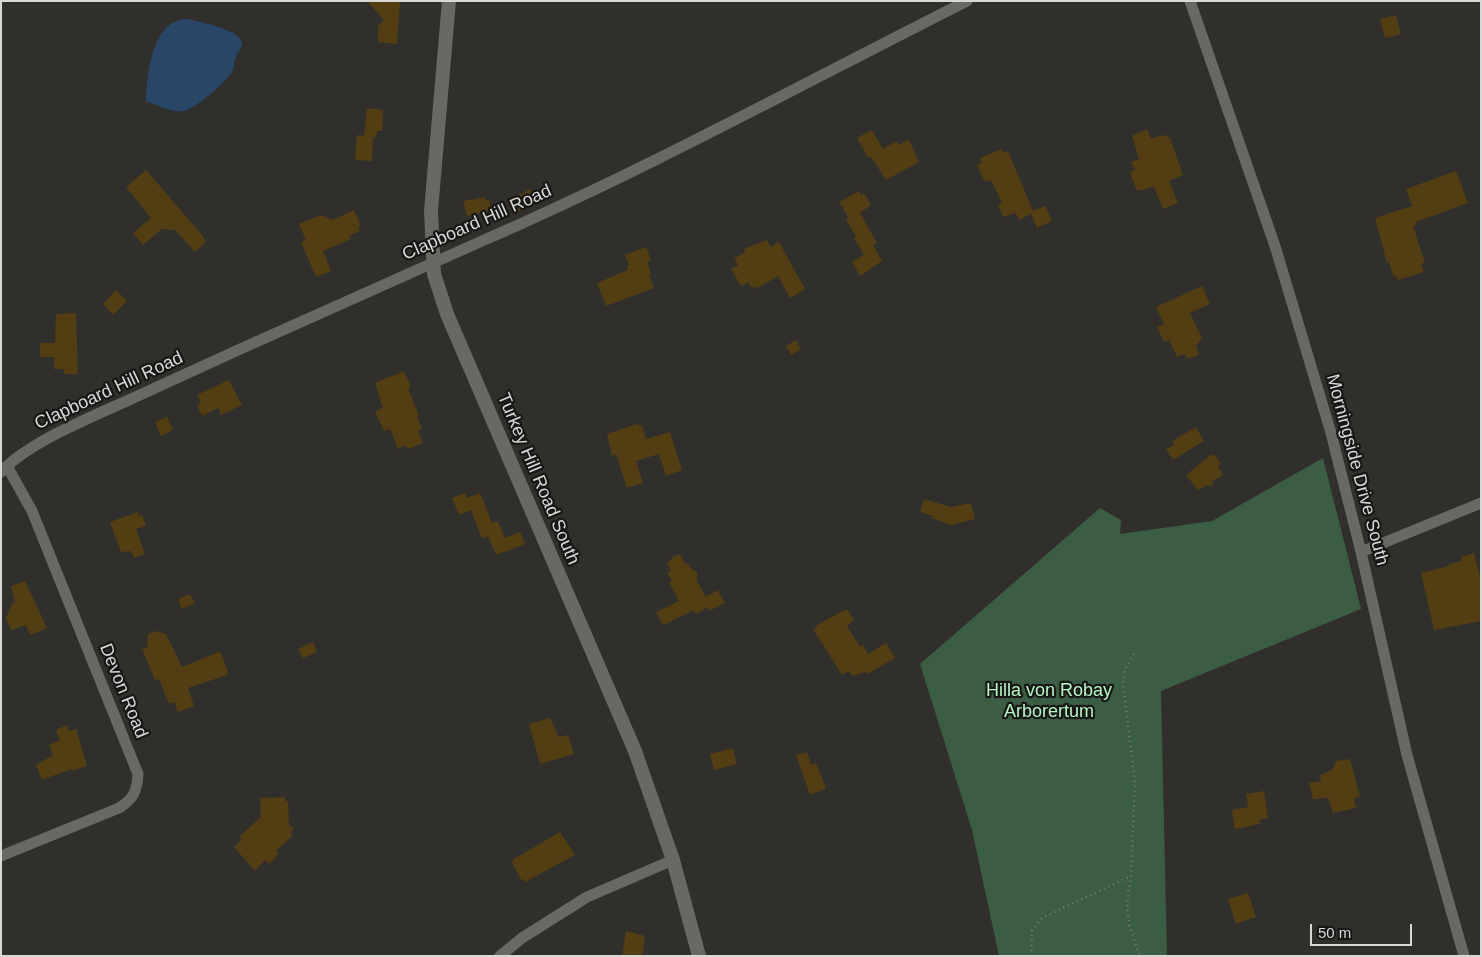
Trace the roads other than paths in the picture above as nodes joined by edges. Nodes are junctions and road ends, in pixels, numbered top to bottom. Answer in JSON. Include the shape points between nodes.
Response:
{"nodes":[{"id":1,"x":449,"y":1,"type":"edge"},
{"id":2,"x":967,"y":1,"type":"edge"},
{"id":3,"x":1190,"y":1,"type":"edge"},
{"id":4,"x":432,"y":263,"type":"junction"},
{"id":5,"x":4,"y":469,"type":"edge"},
{"id":6,"x":1481,"y":503,"type":"edge"},
{"id":7,"x":1361,"y":552,"type":"junction"},
{"id":8,"x":1,"y":856,"type":"edge"},
{"id":9,"x":674,"y":860,"type":"junction"},
{"id":10,"x":500,"y":956,"type":"edge"},
{"id":11,"x":699,"y":956,"type":"edge"},
{"id":12,"x":1464,"y":956,"type":"edge"}],
"edges":[{"from":1,"to":4,"type":"street","name":"Turkey Hill Road South","via":[[432,183]]},
{"from":2,"to":4,"type":"street","name":"Clapboard Hill Road","via":[[696,140]]},
{"from":3,"to":7,"type":"street","name":"Morningside Drive South","via":[[1276,246],[1331,433]]},
{"from":4,"to":5,"type":"street","name":"Clapboard Hill Road","via":[[329,307],[81,423],[25,451]]},
{"from":4,"to":9,"type":"street","name":"Turkey Hill Road South","via":[[447,314],[623,721]]},
{"from":5,"to":8,"type":"street","name":"Devon Road","via":[[32,511],[138,774],[134,795],[119,808]]},
{"from":6,"to":7,"type":"street"},
{"from":7,"to":12,"type":"street","name":"Morningside Drive South","via":[[1407,755]]},
{"from":9,"to":10,"type":"street","via":[[587,897],[522,938]]},
{"from":9,"to":11,"type":"street","name":"Turkey Hill Road South"}]}
